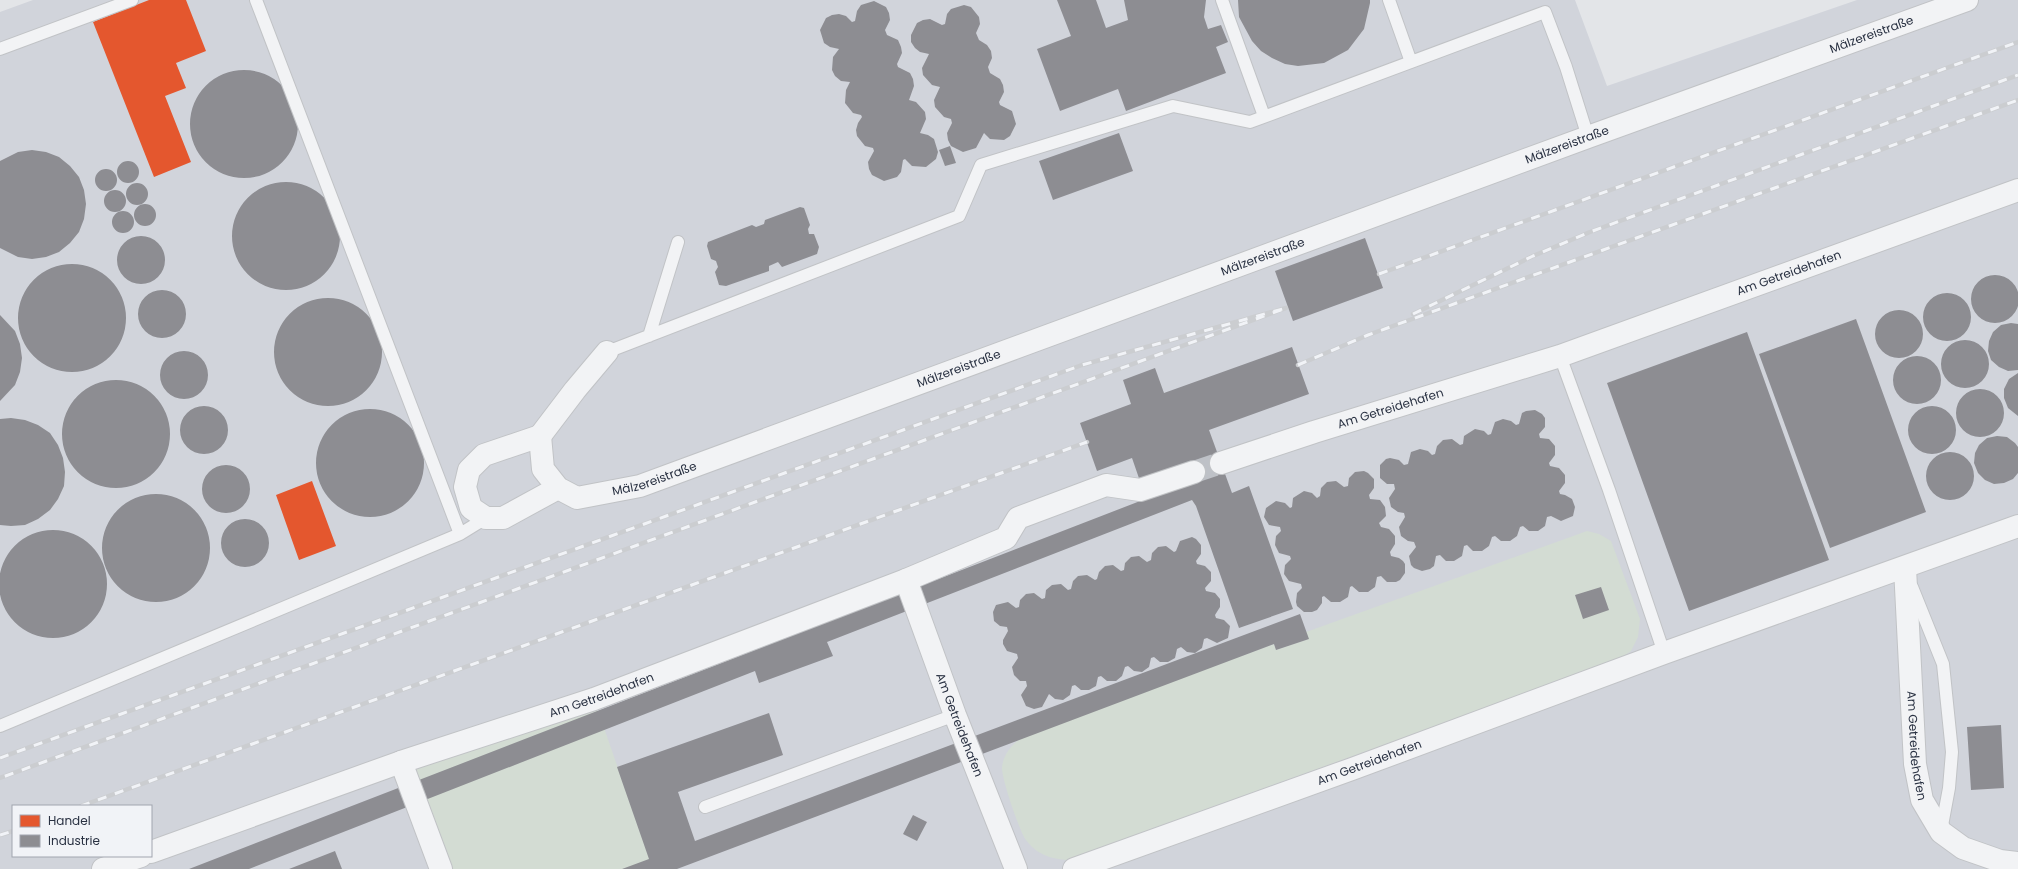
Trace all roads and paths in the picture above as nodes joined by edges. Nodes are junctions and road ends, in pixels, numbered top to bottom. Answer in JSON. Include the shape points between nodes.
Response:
{"nodes":[{"id":1,"x":132,"y":0,"type":"edge"},
{"id":2,"x":256,"y":0,"type":"edge"},
{"id":3,"x":1222,"y":0,"type":"edge"},
{"id":4,"x":1389,"y":0,"type":"edge"},
{"id":5,"x":1967,"y":0,"type":"edge"},
{"id":6,"x":0,"y":49,"type":"edge"},
{"id":7,"x":1410,"y":62,"type":"junction"},
{"id":8,"x":1264,"y":116,"type":"junction"},
{"id":9,"x":1588,"y":137,"type":"junction"},
{"id":10,"x":2018,"y":190,"type":"edge"},
{"id":11,"x":678,"y":242,"type":"dead end"},
{"id":12,"x":649,"y":336,"type":"junction"},
{"id":13,"x":607,"y":352,"type":"joint"},
{"id":14,"x":1560,"y":356,"type":"junction"},
{"id":15,"x":540,"y":436,"type":"junction"},
{"id":16,"x":1221,"y":463,"type":"tunnel mouth"},
{"id":17,"x":1194,"y":472,"type":"tunnel mouth"},
{"id":18,"x":558,"y":488,"type":"junction"},
{"id":19,"x":486,"y":518,"type":"junction"},
{"id":20,"x":2018,"y":526,"type":"edge"},
{"id":21,"x":460,"y":534,"type":"junction"},
{"id":22,"x":1905,"y":568,"type":"junction"},
{"id":23,"x":906,"y":580,"type":"junction"},
{"id":24,"x":1664,"y":653,"type":"junction"},
{"id":25,"x":955,"y":715,"type":"junction"},
{"id":26,"x":0,"y":726,"type":"edge"},
{"id":27,"x":401,"y":762,"type":"junction"},
{"id":28,"x":705,"y":807,"type":"dead end"},
{"id":29,"x":1941,"y":832,"type":"junction"},
{"id":30,"x":152,"y":852,"type":"edge"},
{"id":31,"x":138,"y":857,"type":"edge"},
{"id":32,"x":2018,"y":863,"type":"edge"},
{"id":33,"x":103,"y":869,"type":"edge"},
{"id":34,"x":442,"y":869,"type":"edge"},
{"id":35,"x":1016,"y":869,"type":"edge"},
{"id":36,"x":1074,"y":869,"type":"edge"}],
"edges":[{"from":1,"to":6,"type":"lane"},
{"from":2,"to":21,"type":"lane"},
{"from":3,"to":8,"type":"lane"},
{"from":4,"to":7,"type":"lane"},
{"from":5,"to":9,"type":"street","name":"Mälzereistraße"},
{"from":7,"to":8,"type":"lane"},
{"from":7,"to":9,"type":"lane","via":[[1545,12]]},
{"from":8,"to":12,"type":"lane","via":[[1250,122],[1173,106],[981,165],[959,216]]},
{"from":9,"to":18,"type":"street","name":"Mälzereistraße","via":[[640,486],[577,498]]},
{"from":10,"to":14,"type":"street","name":"Am Getreidehafen"},
{"from":11,"to":12,"type":"lane"},
{"from":12,"to":13,"type":"lane"},
{"from":13,"to":15,"type":"street"},
{"from":14,"to":16,"type":"street","name":"Am Getreidehafen"},
{"from":14,"to":24,"type":"lane"},
{"from":15,"to":18,"type":"street","name":"Mälzereistraße","via":[[543,469]]},
{"from":15,"to":19,"type":"street","via":[[484,455],[469,470],[465,487],[471,508]]},
{"from":17,"to":23,"type":"street","name":"Am Getreidehafen","via":[[1140,490],[1106,485],[1018,518],[1006,538]]},
{"from":18,"to":19,"type":"street","via":[[503,518]]},
{"from":19,"to":21,"type":"lane"},
{"from":20,"to":22,"type":"street","name":"Am Getreidehafen"},
{"from":21,"to":26,"type":"lane"},
{"from":22,"to":24,"type":"street","name":"Am Getreidehafen"},
{"from":22,"to":29,"type":"street","name":"Am Getreidehafen","via":[[1915,764],[1922,800]]},
{"from":22,"to":29,"type":"lane","via":[[1943,664],[1952,752]]},
{"from":23,"to":25,"type":"street","name":"Am Getreidehafen"},
{"from":23,"to":27,"type":"street","name":"Am Getreidehafen","via":[[594,699]]},
{"from":24,"to":36,"type":"street","name":"Am Getreidehafen"},
{"from":25,"to":28,"type":"lane"},
{"from":25,"to":35,"type":"street","name":"Am Getreidehafen"},
{"from":27,"to":30,"type":"street","name":"Am Getreidehafen"},
{"from":27,"to":34,"type":"street"},
{"from":29,"to":32,"type":"street","name":"Am Getreidehafen","via":[[1963,848],[2000,861]]},
{"from":31,"to":33,"type":"street"}]}
